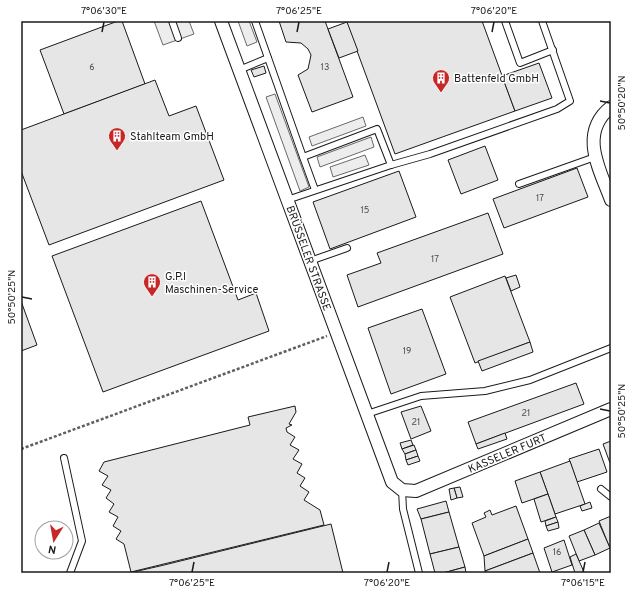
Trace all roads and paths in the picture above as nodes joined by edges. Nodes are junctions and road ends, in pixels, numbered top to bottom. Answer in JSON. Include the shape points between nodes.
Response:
{"nodes":[{"id":1,"x":172,"y":21,"type":"edge"},
{"id":2,"x":221,"y":21,"type":"edge"},
{"id":3,"x":255,"y":21,"type":"edge"},
{"id":4,"x":505,"y":21,"type":"edge"},
{"id":5,"x":542,"y":21,"type":"edge"},
{"id":6,"x":178,"y":38,"type":"dead end"},
{"id":7,"x":553,"y":50,"type":"junction"},
{"id":8,"x":268,"y":58,"type":"junction"},
{"id":9,"x":239,"y":70,"type":"junction"},
{"id":10,"x":611,"y":107,"type":"edge"},
{"id":11,"x":303,"y":157,"type":"junction"},
{"id":12,"x":595,"y":157,"type":"junction"},
{"id":13,"x":391,"y":165,"type":"junction"},
{"id":14,"x":519,"y":184,"type":"dead end"},
{"id":15,"x":315,"y":190,"type":"junction"},
{"id":16,"x":287,"y":200,"type":"junction"},
{"id":17,"x":611,"y":200,"type":"edge"},
{"id":18,"x":347,"y":248,"type":"dead end"},
{"id":19,"x":310,"y":261,"type":"junction"},
{"id":20,"x":336,"y":332,"type":"junction"},
{"id":21,"x":611,"y":348,"type":"edge"},
{"id":22,"x":611,"y":409,"type":"edge"},
{"id":23,"x":367,"y":414,"type":"junction"},
{"id":24,"x":21,"y":449,"type":"edge"},
{"id":25,"x":64,"y":458,"type":"dead end"},
{"id":26,"x":601,"y":489,"type":"dead end"},
{"id":27,"x":402,"y":490,"type":"junction"},
{"id":28,"x":611,"y":497,"type":"edge"},
{"id":29,"x":70,"y":573,"type":"edge"},
{"id":30,"x":420,"y":573,"type":"edge"}],
"edges":[{"from":1,"to":6,"type":"lane"},
{"from":2,"to":9,"type":"street","name":"BRÜSSELER STRASSE"},
{"from":3,"to":8,"type":"lane"},
{"from":4,"to":7,"type":"lane","via":[[520,62]]},
{"from":5,"to":7,"type":"lane"},
{"from":7,"to":13,"type":"lane","via":[[570,101],[430,154]]},
{"from":8,"to":9,"type":"lane"},
{"from":8,"to":11,"type":"lane"},
{"from":9,"to":16,"type":"street","name":"BRÜSSELER STRASSE"},
{"from":10,"to":12,"type":"street","via":[[594,134],[592,141]]},
{"from":11,"to":13,"type":"lane","via":[[377,129]]},
{"from":11,"to":15,"type":"lane"},
{"from":12,"to":14,"type":"lane"},
{"from":12,"to":17,"type":"street"},
{"from":13,"to":15,"type":"lane"},
{"from":15,"to":16,"type":"lane"},
{"from":16,"to":19,"type":"street","name":"BRÜSSELER STRASSE"},
{"from":18,"to":19,"type":"lane"},
{"from":19,"to":20,"type":"street","name":"BRÜSSELER STRASSE"},
{"from":20,"to":23,"type":"street","name":"BRÜSSELER STRASSE"},
{"from":20,"to":24,"type":"path"},
{"from":21,"to":23,"type":"lane","via":[[530,380],[485,391],[421,396]]},
{"from":22,"to":27,"type":"street","name":"KASSELER FURT","via":[[440,482],[416,491]]},
{"from":23,"to":27,"type":"street","name":"BRÜSSELER STRASSE","via":[[392,482]]},
{"from":25,"to":29,"type":"lane","via":[[82,541]]},
{"from":26,"to":28,"type":"lane"},
{"from":27,"to":30,"type":"lane","via":[[403,509]]}]}
